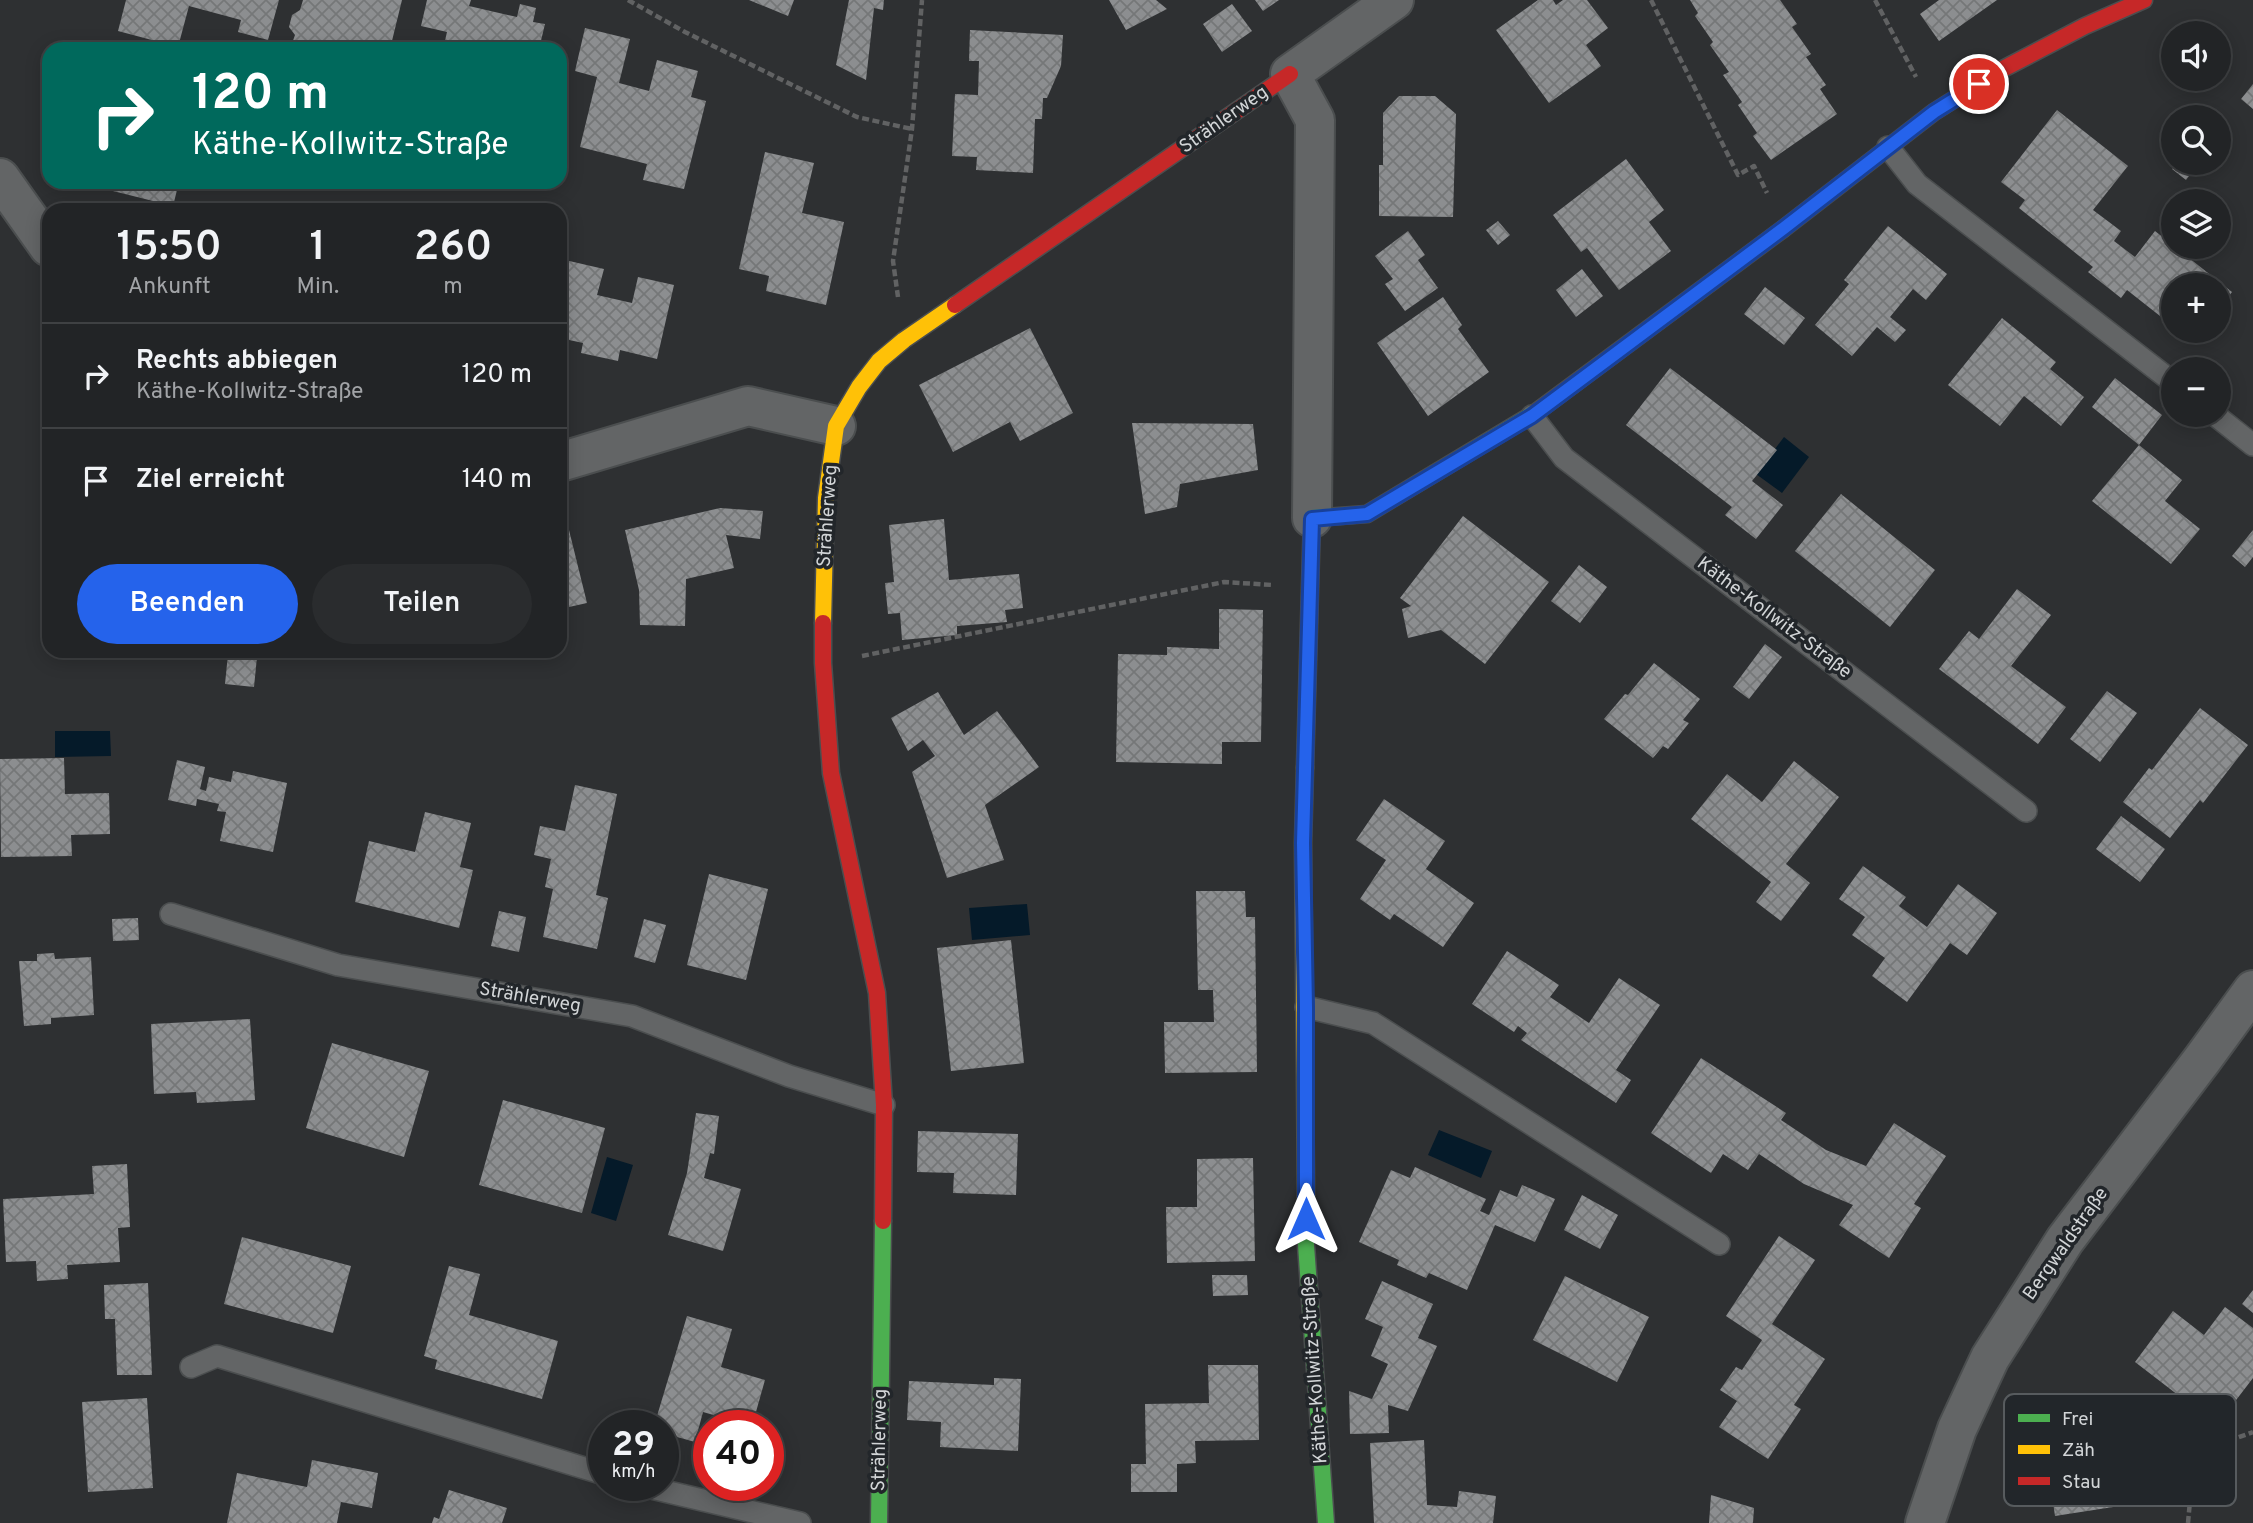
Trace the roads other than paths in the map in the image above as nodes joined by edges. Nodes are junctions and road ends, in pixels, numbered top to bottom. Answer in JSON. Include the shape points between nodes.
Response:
{"nodes":[{"id":1,"x":1394,"y":0,"type":"edge"},
{"id":2,"x":2144,"y":0,"type":"edge"},
{"id":3,"x":1290,"y":75,"type":"junction"},
{"id":4,"x":1888,"y":147,"type":"junction"},
{"id":5,"x":0,"y":178,"type":"edge"},
{"id":6,"x":42,"y":237,"type":"edge"},
{"id":7,"x":2161,"y":373,"type":"edge"},
{"id":8,"x":1532,"y":416,"type":"junction"},
{"id":9,"x":836,"y":426,"type":"junction"},
{"id":10,"x":2231,"y":427,"type":"edge"},
{"id":11,"x":2253,"y":444,"type":"edge"},
{"id":12,"x":567,"y":460,"type":"edge"},
{"id":13,"x":1312,"y":519,"type":"junction"},
{"id":14,"x":2026,"y":811,"type":"dead end"},
{"id":15,"x":171,"y":914,"type":"dead end"},
{"id":16,"x":2253,"y":990,"type":"edge"},
{"id":17,"x":1306,"y":1007,"type":"junction"},
{"id":18,"x":884,"y":1105,"type":"junction"},
{"id":19,"x":1719,"y":1244,"type":"dead end"},
{"id":20,"x":191,"y":1367,"type":"dead end"},
{"id":21,"x":588,"y":1469,"type":"edge"},
{"id":22,"x":679,"y":1494,"type":"edge"},
{"id":23,"x":800,"y":1523,"type":"edge"},
{"id":24,"x":879,"y":1523,"type":"edge"},
{"id":25,"x":1326,"y":1523,"type":"edge"},
{"id":26,"x":1925,"y":1523,"type":"edge"}],
"edges":[{"from":1,"to":3,"type":"street","name":"Strählerweg"},
{"from":2,"to":4,"type":"street","via":[[2001,70]]},
{"from":3,"to":9,"type":"street","name":"Strählerweg","via":[[904,340],[879,361]]},
{"from":3,"to":13,"type":"street","name":"Strählerweg","via":[[1315,120]]},
{"from":4,"to":7,"type":"lane","via":[[1917,184]]},
{"from":4,"to":8,"type":"street"},
{"from":5,"to":6,"type":"street"},
{"from":8,"to":13,"type":"street","via":[[1367,514]]},
{"from":8,"to":14,"type":"lane","name":"Käthe-Kollwitz-Straße","via":[[1564,458]]},
{"from":9,"to":12,"type":"street","via":[[748,406]]},
{"from":9,"to":18,"type":"street","name":"Strählerweg","via":[[826,498],[823,663],[831,773],[877,993]]},
{"from":10,"to":11,"type":"lane"},
{"from":13,"to":17,"type":"street","name":"Käthe-Kollwitz-Straße","via":[[1303,843]]},
{"from":15,"to":18,"type":"lane","name":"Strählerweg","via":[[338,965],[632,1016],[789,1076]]},
{"from":16,"to":26,"type":"street","name":"Bergwaldstraße","via":[[2065,1240],[1990,1358],[1957,1429]]},
{"from":17,"to":19,"type":"lane","via":[[1373,1023]]},
{"from":17,"to":25,"type":"street","name":"Käthe-Kollwitz-Straße","via":[[1306,1245]]},
{"from":18,"to":24,"type":"street","name":"Strählerweg"},
{"from":20,"to":21,"type":"lane","via":[[218,1356]]},
{"from":22,"to":23,"type":"lane"}]}
